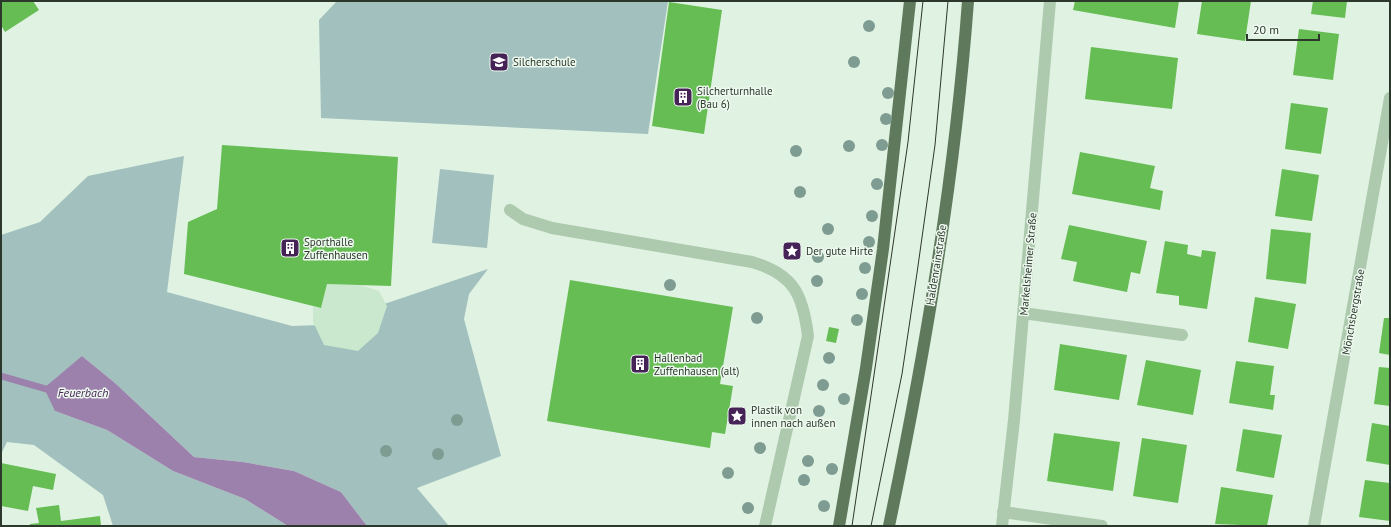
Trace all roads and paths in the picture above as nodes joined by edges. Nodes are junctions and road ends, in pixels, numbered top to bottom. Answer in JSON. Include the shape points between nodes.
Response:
{"nodes":[{"id":1,"x":910,"y":1,"type":"edge"},
{"id":2,"x":968,"y":1,"type":"edge"},
{"id":3,"x":1050,"y":1,"type":"edge"},
{"id":4,"x":1390,"y":98,"type":"edge"},
{"id":5,"x":510,"y":210,"type":"dead end"},
{"id":6,"x":1023,"y":313,"type":"junction"},
{"id":7,"x":1182,"y":335,"type":"dead end"},
{"id":8,"x":1003,"y":512,"type":"junction"},
{"id":9,"x":765,"y":526,"type":"edge"},
{"id":10,"x":839,"y":526,"type":"edge"},
{"id":11,"x":889,"y":526,"type":"edge"},
{"id":12,"x":1002,"y":526,"type":"edge"},
{"id":13,"x":1102,"y":526,"type":"edge"},
{"id":14,"x":1314,"y":526,"type":"edge"}],
"edges":[{"from":1,"to":10,"type":"main road","via":[[883,249]]},
{"from":2,"to":11,"type":"main road","name":"Haldenrainstraße","via":[[963,68],[939,251],[911,420]]},
{"from":3,"to":6,"type":"street","name":"Markelsheimer Straße"},
{"from":4,"to":14,"type":"street","name":"Mönchsbergstraße"},
{"from":5,"to":9,"type":"street","via":[[523,219],[552,228],[752,262],[772,268],[789,282],[805,312],[808,336]]},
{"from":6,"to":7,"type":"street"},
{"from":6,"to":8,"type":"street","name":"Markelsheimer Straße"},
{"from":8,"to":12,"type":"street","name":"Markelsheimer Straße"},
{"from":8,"to":13,"type":"street"}]}
